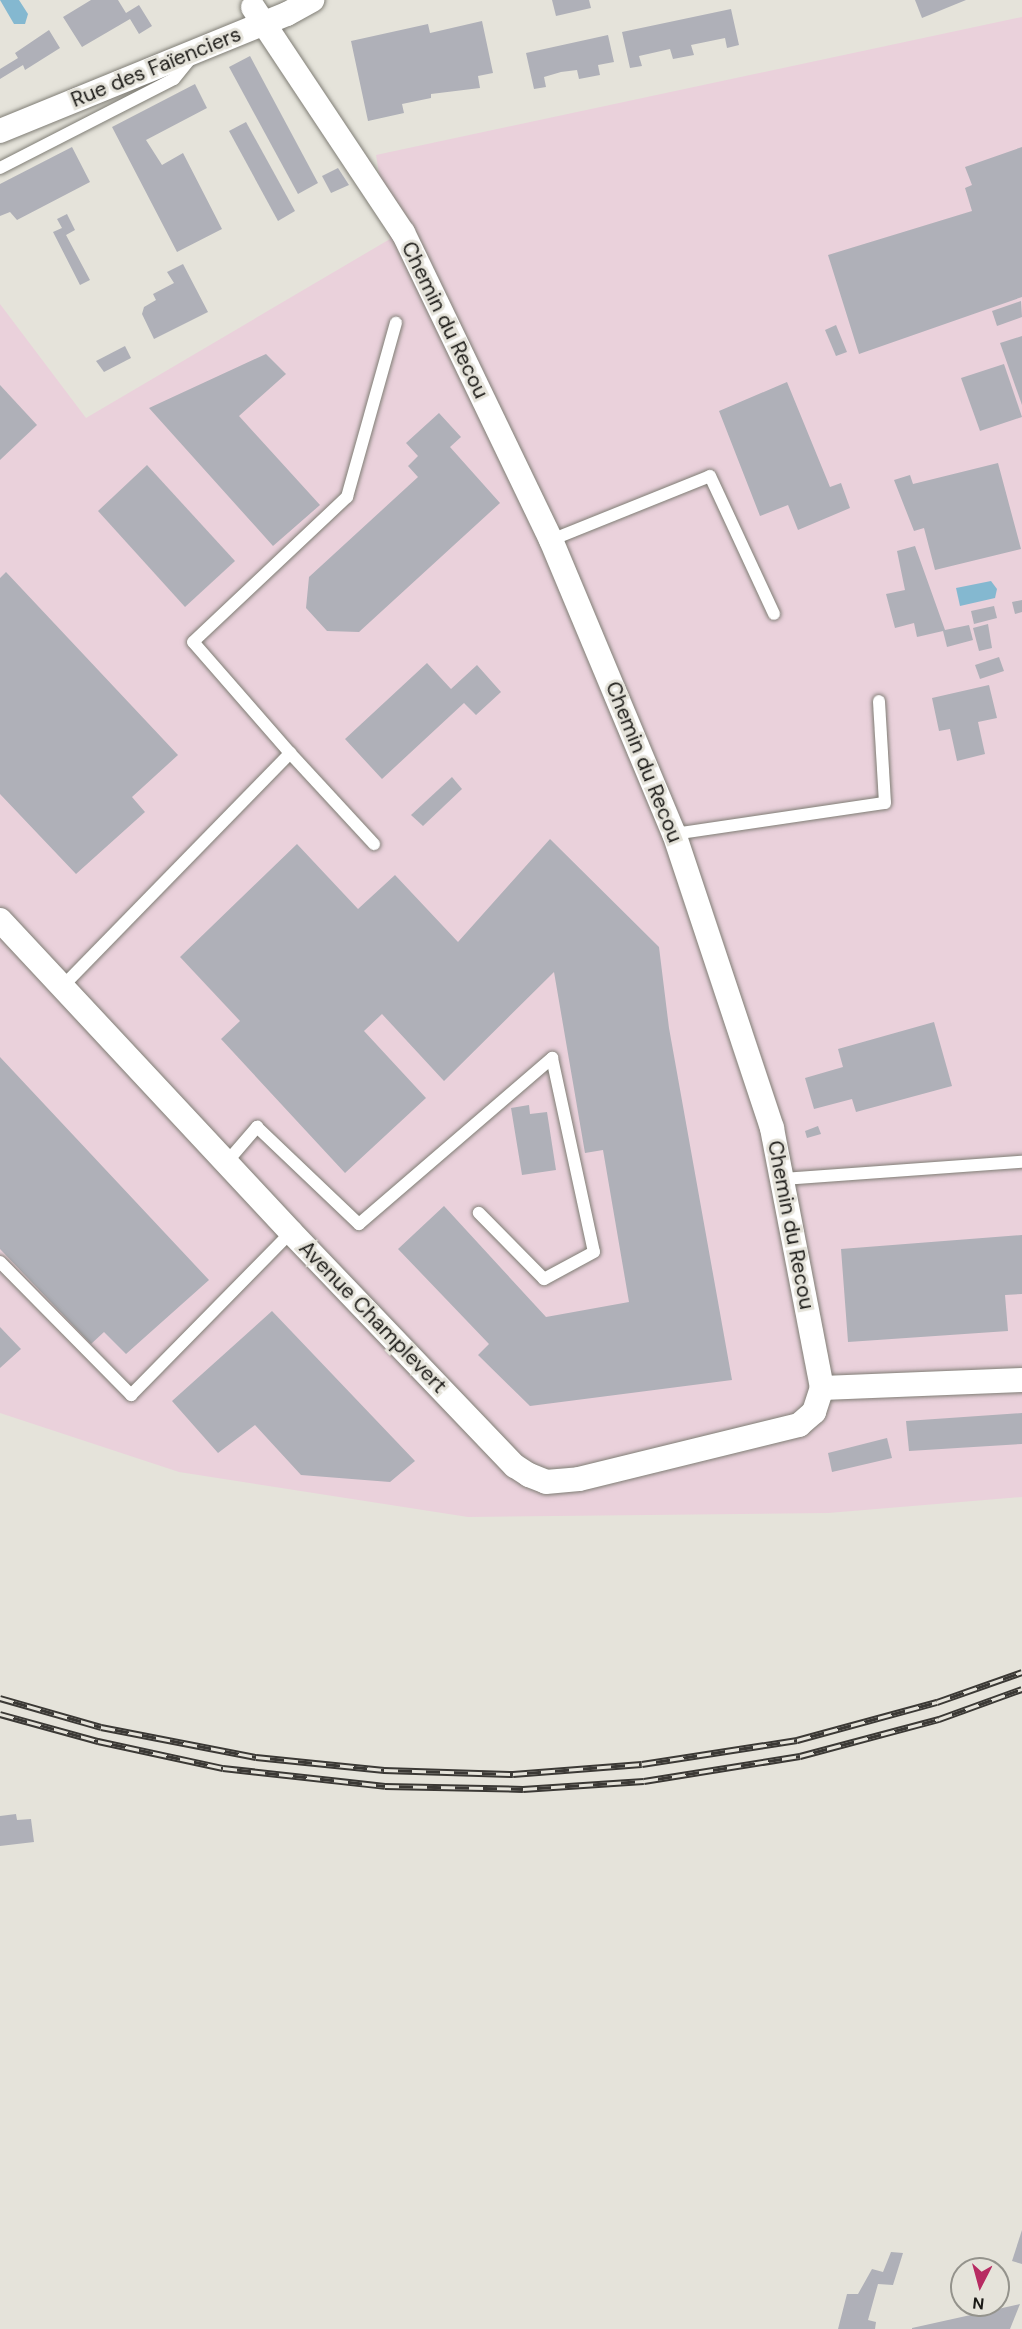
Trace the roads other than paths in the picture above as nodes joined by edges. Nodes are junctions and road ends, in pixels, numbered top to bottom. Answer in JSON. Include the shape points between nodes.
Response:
{"nodes":[{"id":1,"x":312,"y":0,"type":"edge"},
{"id":2,"x":258,"y":15,"type":"junction"},
{"id":3,"x":199,"y":50,"type":"junction"},
{"id":4,"x":0,"y":131,"type":"edge"},
{"id":5,"x":0,"y":168,"type":"edge"},
{"id":6,"x":396,"y":323,"type":"dead end"},
{"id":7,"x":551,"y":540,"type":"junction"},
{"id":8,"x":774,"y":614,"type":"dead end"},
{"id":9,"x":879,"y":701,"type":"dead end"},
{"id":10,"x":290,"y":753,"type":"junction"},
{"id":11,"x":674,"y":834,"type":"junction"},
{"id":12,"x":374,"y":844,"type":"dead end"},
{"id":13,"x":0,"y":920,"type":"edge"},
{"id":14,"x":62,"y":987,"type":"junction"},
{"id":15,"x":1022,"y":1162,"type":"edge"},
{"id":16,"x":226,"y":1163,"type":"junction"},
{"id":17,"x":782,"y":1179,"type":"junction"},
{"id":18,"x":479,"y":1213,"type":"dead end"},
{"id":19,"x":291,"y":1232,"type":"junction"},
{"id":20,"x":0,"y":1262,"type":"edge"},
{"id":21,"x":1022,"y":1380,"type":"edge"},
{"id":22,"x":822,"y":1389,"type":"junction"}],
"edges":[{"from":1,"to":2,"type":"street","name":"Rue des Faïenciers"},
{"from":2,"to":3,"type":"street","name":"Rue des Faïenciers"},
{"from":2,"to":7,"type":"street","name":"Chemin du Recou","via":[[403,233]]},
{"from":3,"to":4,"type":"street","name":"Rue des Faïenciers"},
{"from":3,"to":5,"type":"lane","via":[[174,79]]},
{"from":6,"to":10,"type":"lane","via":[[347,497],[193,642]]},
{"from":7,"to":8,"type":"lane","via":[[710,476]]},
{"from":7,"to":11,"type":"street","name":"Chemin du Recou"},
{"from":9,"to":11,"type":"lane","via":[[885,803]]},
{"from":10,"to":12,"type":"lane"},
{"from":10,"to":14,"type":"lane"},
{"from":11,"to":17,"type":"street","name":"Chemin du Recou","via":[[772,1128]]},
{"from":13,"to":14,"type":"street","name":"Avenue Champlevert"},
{"from":14,"to":16,"type":"street","name":"Avenue Champlevert"},
{"from":15,"to":17,"type":"lane"},
{"from":16,"to":18,"type":"lane","via":[[258,1127],[359,1224],[552,1058],[594,1252],[544,1278]]},
{"from":16,"to":19,"type":"street","name":"Avenue Champlevert"},
{"from":17,"to":22,"type":"street","name":"Chemin du Recou"},
{"from":19,"to":20,"type":"lane","via":[[131,1395]]},
{"from":19,"to":22,"type":"street","name":"Avenue Champlevert","via":[[515,1466],[546,1482],[579,1479],[799,1425],[814,1412]]},
{"from":21,"to":22,"type":"street"}]}
